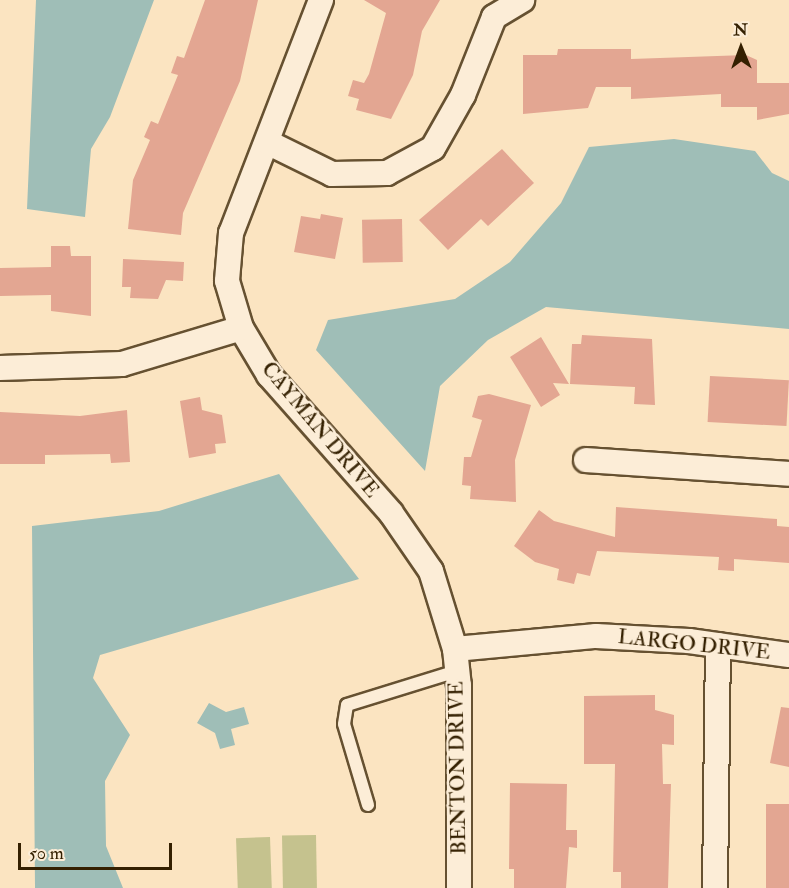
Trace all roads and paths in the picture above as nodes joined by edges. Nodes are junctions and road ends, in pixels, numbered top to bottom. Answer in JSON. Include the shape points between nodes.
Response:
{"nodes":[{"id":1,"x":321,"y":0,"type":"edge"},
{"id":2,"x":522,"y":0,"type":"edge"},
{"id":3,"x":267,"y":142,"type":"junction"},
{"id":4,"x":241,"y":328,"type":"junction"},
{"id":5,"x":0,"y":368,"type":"edge"},
{"id":6,"x":586,"y":460,"type":"dead end"},
{"id":7,"x":789,"y":474,"type":"edge"},
{"id":8,"x":718,"y":645,"type":"junction"},
{"id":9,"x":789,"y":655,"type":"edge"},
{"id":10,"x":456,"y":660,"type":"junction"},
{"id":11,"x":368,"y":805,"type":"dead end"},
{"id":12,"x":459,"y":888,"type":"edge"},
{"id":13,"x":715,"y":888,"type":"edge"}],
"edges":[{"from":1,"to":3,"type":"street","name":"CAYMAN DRIVE"},
{"from":2,"to":3,"type":"street","via":[[494,16],[463,96],[433,148],[387,173],[332,174]]},
{"from":3,"to":4,"type":"street","name":"CAYMAN DRIVE","via":[[231,233],[227,281]]},
{"from":4,"to":5,"type":"street","via":[[122,364]]},
{"from":4,"to":10,"type":"street","name":"CAYMAN DRIVE","via":[[268,375],[391,513],[431,571]]},
{"from":6,"to":7,"type":"street"},
{"from":8,"to":9,"type":"street","name":"LARGO DRIVE"},
{"from":8,"to":10,"type":"street","name":"LARGO DRIVE","via":[[596,636]]},
{"from":8,"to":13,"type":"street"},
{"from":10,"to":11,"type":"lane","via":[[347,705],[344,724]]},
{"from":10,"to":12,"type":"street","name":"BENTON DRIVE"}]}
